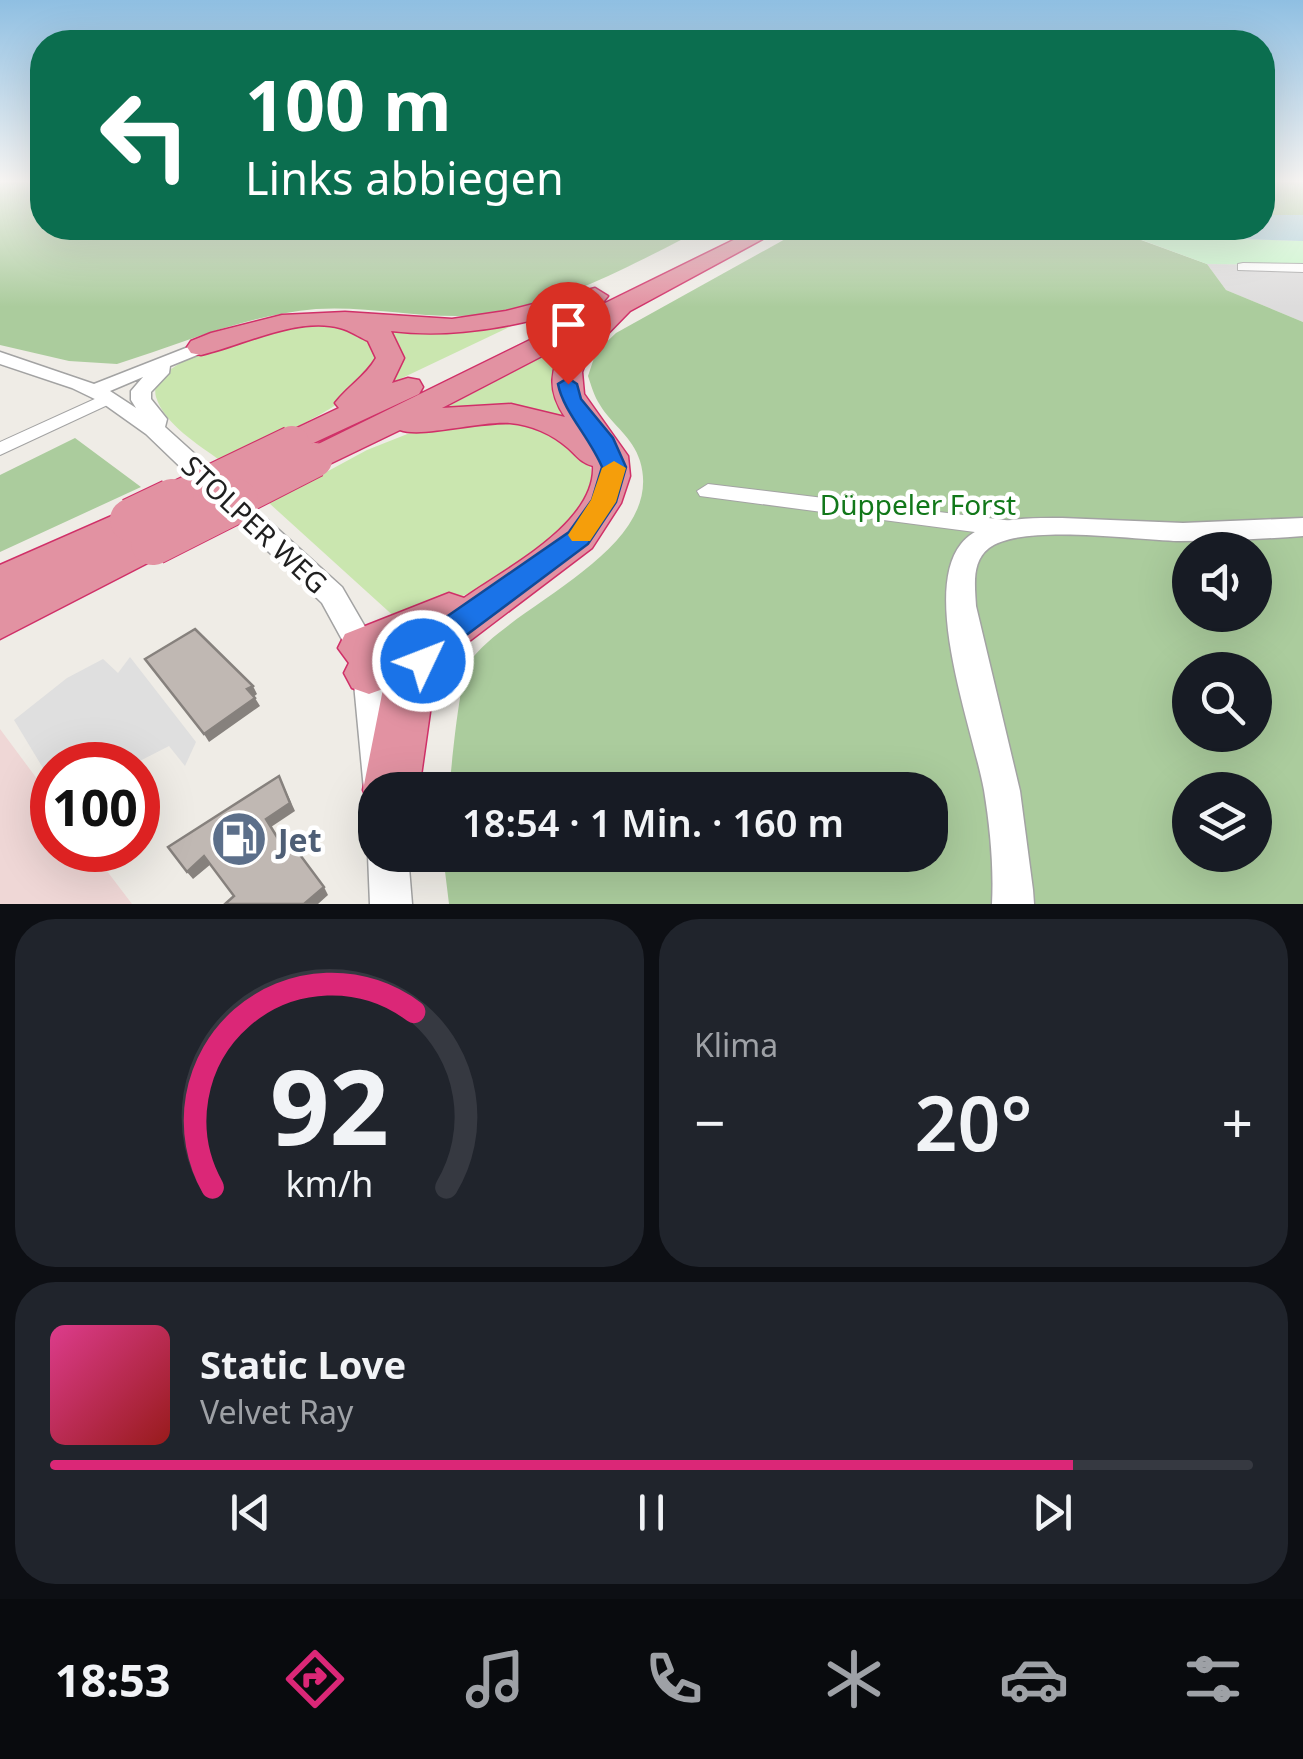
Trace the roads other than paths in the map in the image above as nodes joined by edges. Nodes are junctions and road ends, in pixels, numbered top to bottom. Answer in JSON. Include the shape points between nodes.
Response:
{"nodes":[{"id":1,"x":713,"y":240,"type":"edge"},
{"id":2,"x":745,"y":240,"type":"edge"},
{"id":3,"x":1243,"y":267,"type":"dead end"},
{"id":4,"x":1303,"y":268,"type":"edge"},
{"id":5,"x":608,"y":300,"type":"junction"},
{"id":6,"x":330,"y":318,"type":"junction"},
{"id":7,"x":201,"y":347,"type":"junction"},
{"id":8,"x":0,"y":358,"type":"edge"},
{"id":9,"x":162,"y":369,"type":"junction"},
{"id":10,"x":100,"y":394,"type":"junction"},
{"id":11,"x":154,"y":429,"type":"junction"},
{"id":12,"x":0,"y":447,"type":"edge"},
{"id":13,"x":314,"y":451,"type":"junction"},
{"id":14,"x":612,"y":483,"type":"junction"},
{"id":15,"x":708,"y":491,"type":"dead end"},
{"id":16,"x":1303,"y":527,"type":"edge"},
{"id":17,"x":1014,"y":529,"type":"junction"},
{"id":18,"x":142,"y":531,"type":"junction"},
{"id":19,"x":536,"y":570,"type":"junction"},
{"id":20,"x":0,"y":584,"type":"edge"},
{"id":21,"x":0,"y":621,"type":"edge"},
{"id":22,"x":434,"y":642,"type":"junction"},
{"id":23,"x":365,"y":660,"type":"junction"},
{"id":24,"x":380,"y":772,"type":"edge"},
{"id":25,"x":393,"y":772,"type":"edge"},
{"id":26,"x":389,"y":872,"type":"edge"},
{"id":27,"x":391,"y":904,"type":"edge"},
{"id":28,"x":1013,"y":904,"type":"edge"}],
"edges":[{"from":1,"to":5,"type":"highway"},
{"from":2,"to":5,"type":"highway"},
{"from":3,"to":4,"type":"street"},
{"from":5,"to":6,"type":"highway","via":[[448,328]]},
{"from":5,"to":13,"type":"highway"},
{"from":5,"to":13,"type":"highway"},
{"from":5,"to":14,"type":"highway","via":[[567,370],[571,400],[610,454]]},
{"from":6,"to":7,"type":"highway","via":[[254,328]]},
{"from":6,"to":13,"type":"highway","via":[[380,336],[390,358]]},
{"from":7,"to":9,"type":"street"},
{"from":7,"to":10,"type":"street"},
{"from":8,"to":10,"type":"street","name":"STOLPER WEG"},
{"from":9,"to":10,"type":"street"},
{"from":9,"to":11,"type":"street","via":[[142,391]]},
{"from":10,"to":11,"type":"street","name":"STOLPER WEG"},
{"from":10,"to":12,"type":"street"},
{"from":11,"to":23,"type":"street","name":"STOLPER WEG","via":[[332,595]]},
{"from":13,"to":14,"type":"highway","via":[[441,418],[514,414],[539,418],[582,440]]},
{"from":13,"to":18,"type":"highway","bridge":true},
{"from":14,"to":19,"type":"highway","via":[[578,538]]},
{"from":15,"to":17,"type":"street"},
{"from":16,"to":17,"type":"street"},
{"from":17,"to":28,"type":"street","via":[[978,543],[964,561],[960,583],[1002,788]]},
{"from":18,"to":20,"type":"highway"},
{"from":18,"to":21,"type":"highway"},
{"from":19,"to":22,"type":"highway"},
{"from":19,"to":23,"type":"highway"},
{"from":22,"to":23,"type":"highway"},
{"from":22,"to":25,"type":"highway","via":[[408,690]]},
{"from":23,"to":24,"type":"street","name":"STOLPER WEG"},
{"from":26,"to":27,"type":"street"}]}
